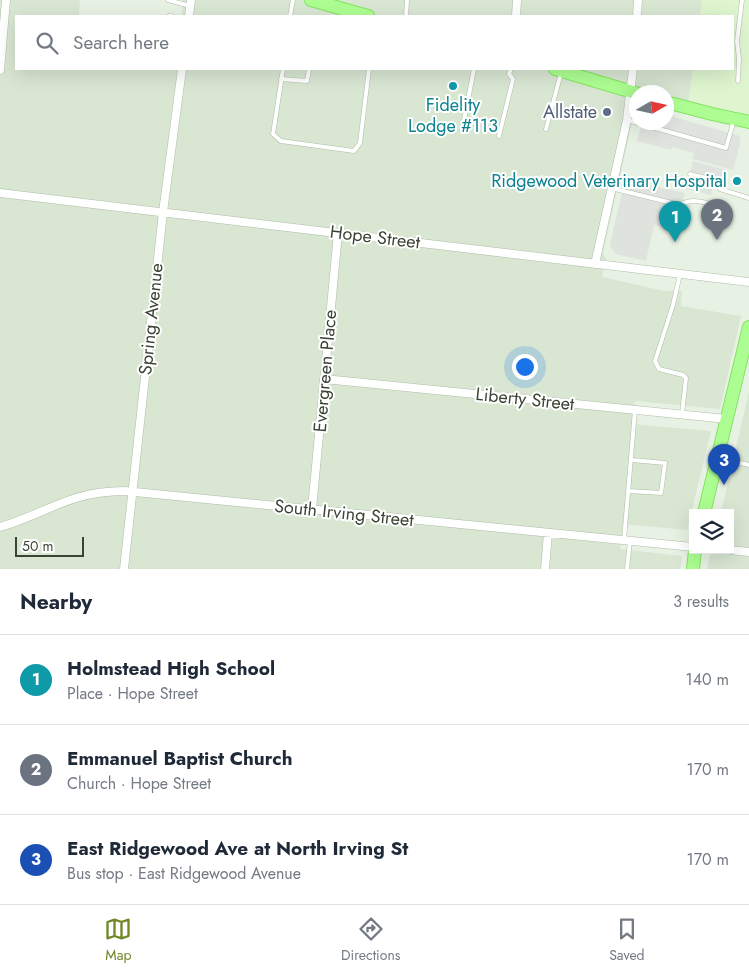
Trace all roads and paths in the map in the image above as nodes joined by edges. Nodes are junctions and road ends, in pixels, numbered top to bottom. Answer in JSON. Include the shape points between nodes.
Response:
{"nodes":[{"id":1,"x":6,"y":0,"type":"edge"},
{"id":2,"x":168,"y":0,"type":"edge"},
{"id":3,"x":293,"y":0,"type":"edge"},
{"id":4,"x":311,"y":0,"type":"edge"},
{"id":5,"x":407,"y":0,"type":"edge"},
{"id":6,"x":517,"y":0,"type":"edge"},
{"id":7,"x":638,"y":0,"type":"edge"},
{"id":8,"x":742,"y":0,"type":"edge"},
{"id":9,"x":191,"y":3,"type":"edge"},
{"id":10,"x":290,"y":15,"type":"edge"},
{"id":11,"x":364,"y":15,"type":"edge"},
{"id":12,"x":406,"y":15,"type":"edge"},
{"id":13,"x":516,"y":15,"type":"edge"},
{"id":14,"x":637,"y":15,"type":"edge"},
{"id":15,"x":0,"y":70,"type":"edge"},
{"id":16,"x":182,"y":70,"type":"edge"},
{"id":17,"x":283,"y":70,"type":"edge"},
{"id":18,"x":309,"y":70,"type":"edge"},
{"id":19,"x":369,"y":70,"type":"edge"},
{"id":20,"x":474,"y":70,"type":"edge"},
{"id":21,"x":510,"y":70,"type":"edge"},
{"id":22,"x":558,"y":70,"type":"edge"},
{"id":23,"x":633,"y":70,"type":"edge"},
{"id":24,"x":281,"y":79,"type":"junction"},
{"id":25,"x":738,"y":81,"type":"dead end"},
{"id":26,"x":634,"y":85,"type":"edge"},
{"id":27,"x":629,"y":91,"type":"edge"},
{"id":28,"x":674,"y":104,"type":"edge"},
{"id":29,"x":629,"y":112,"type":"edge"},
{"id":30,"x":734,"y":118,"type":"junction"},
{"id":31,"x":627,"y":120,"type":"junction"},
{"id":32,"x":749,"y":122,"type":"edge"},
{"id":33,"x":546,"y":129,"type":"dead end"},
{"id":34,"x":462,"y":130,"type":"dead end"},
{"id":35,"x":499,"y":136,"type":"dead end"},
{"id":36,"x":690,"y":174,"type":"dead end"},
{"id":37,"x":611,"y":188,"type":"junction"},
{"id":38,"x":0,"y":194,"type":"edge"},
{"id":39,"x":749,"y":198,"type":"edge"},
{"id":40,"x":716,"y":205,"type":"dead end"},
{"id":41,"x":163,"y":212,"type":"junction"},
{"id":42,"x":338,"y":232,"type":"junction"},
{"id":43,"x":595,"y":264,"type":"junction"},
{"id":44,"x":680,"y":274,"type":"junction"},
{"id":45,"x":749,"y":282,"type":"edge"},
{"id":46,"x":749,"y":327,"type":"edge"},
{"id":47,"x":324,"y":379,"type":"junction"},
{"id":48,"x":635,"y":410,"type":"junction"},
{"id":49,"x":682,"y":414,"type":"junction"},
{"id":50,"x":726,"y":419,"type":"junction"},
{"id":51,"x":718,"y":457,"type":"junction"},
{"id":52,"x":632,"y":460,"type":"junction"},
{"id":53,"x":749,"y":465,"type":"edge"},
{"id":54,"x":133,"y":492,"type":"junction"},
{"id":55,"x":629,"y":492,"type":"junction"},
{"id":56,"x":312,"y":509,"type":"junction"},
{"id":57,"x":705,"y":509,"type":"edge"},
{"id":58,"x":0,"y":527,"type":"edge"},
{"id":59,"x":548,"y":534,"type":"junction"},
{"id":60,"x":627,"y":541,"type":"junction"},
{"id":61,"x":689,"y":547,"type":"edge"},
{"id":62,"x":734,"y":550,"type":"edge"},
{"id":63,"x":749,"y":552,"type":"edge"},
{"id":64,"x":695,"y":554,"type":"edge"},
{"id":65,"x":124,"y":569,"type":"edge"},
{"id":66,"x":545,"y":569,"type":"edge"},
{"id":67,"x":627,"y":569,"type":"edge"},
{"id":68,"x":693,"y":569,"type":"edge"}],
"edges":[{"from":1,"to":15,"type":"street"},
{"from":2,"to":9,"type":"lane"},
{"from":3,"to":10,"type":"lane"},
{"from":4,"to":11,"type":"main road"},
{"from":5,"to":12,"type":"lane"},
{"from":6,"to":13,"type":"street"},
{"from":7,"to":14,"type":"street"},
{"from":8,"to":25,"type":"lane","via":[[737,41]]},
{"from":16,"to":41,"type":"street","name":"Spring Avenue"},
{"from":17,"to":24,"type":"lane"},
{"from":18,"to":24,"type":"lane","via":[[307,81]]},
{"from":19,"to":24,"type":"lane","via":[[360,144],[354,151],[276,138],[273,134]]},
{"from":20,"to":34,"type":"lane"},
{"from":21,"to":35,"type":"lane","via":[[513,79]]},
{"from":22,"to":27,"type":"main road"},
{"from":22,"to":33,"type":"lane"},
{"from":23,"to":26,"type":"street"},
{"from":28,"to":30,"type":"main road"},
{"from":29,"to":31,"type":"street"},
{"from":30,"to":31,"type":"lane","via":[[726,148]]},
{"from":30,"to":32,"type":"main road"},
{"from":31,"to":37,"type":"street"},
{"from":36,"to":39,"type":"lane","via":[[717,180],[720,189]]},
{"from":37,"to":40,"type":"lane","via":[[680,205],[697,201]]},
{"from":37,"to":43,"type":"street"},
{"from":38,"to":41,"type":"street","name":"Hope Street"},
{"from":41,"to":42,"type":"street","name":"Hope Street"},
{"from":41,"to":54,"type":"street","name":"Spring Avenue"},
{"from":42,"to":43,"type":"street","name":"Hope Street"},
{"from":42,"to":47,"type":"street","name":"Evergreen Place"},
{"from":43,"to":44,"type":"street","name":"Hope Street"},
{"from":44,"to":45,"type":"street","name":"Hope Street"},
{"from":44,"to":49,"type":"lane","via":[[655,361],[659,369],[683,374],[686,378]]},
{"from":46,"to":50,"type":"main road"},
{"from":47,"to":48,"type":"street","name":"Liberty Street"},
{"from":47,"to":56,"type":"street","name":"Evergreen Place"},
{"from":48,"to":49,"type":"street","name":"Liberty Street"},
{"from":48,"to":52,"type":"lane"},
{"from":49,"to":50,"type":"street","name":"Liberty Street"},
{"from":50,"to":51,"type":"main road"},
{"from":51,"to":53,"type":"lane"},
{"from":51,"to":57,"type":"main road"},
{"from":52,"to":55,"type":"lane"},
{"from":52,"to":55,"type":"lane","via":[[665,463],[661,493]]},
{"from":54,"to":56,"type":"street","name":"South Irving Street"},
{"from":54,"to":58,"type":"street","name":"South Irving Street","via":[[78,498]]},
{"from":54,"to":65,"type":"street","name":"Spring Avenue"},
{"from":55,"to":60,"type":"lane"},
{"from":56,"to":59,"type":"street","name":"South Irving Street"},
{"from":59,"to":60,"type":"street","name":"South Irving Street"},
{"from":59,"to":66,"type":"street"},
{"from":60,"to":61,"type":"street","name":"South Irving Street"},
{"from":60,"to":67,"type":"lane"},
{"from":62,"to":63,"type":"street"},
{"from":64,"to":68,"type":"main road"}]}
